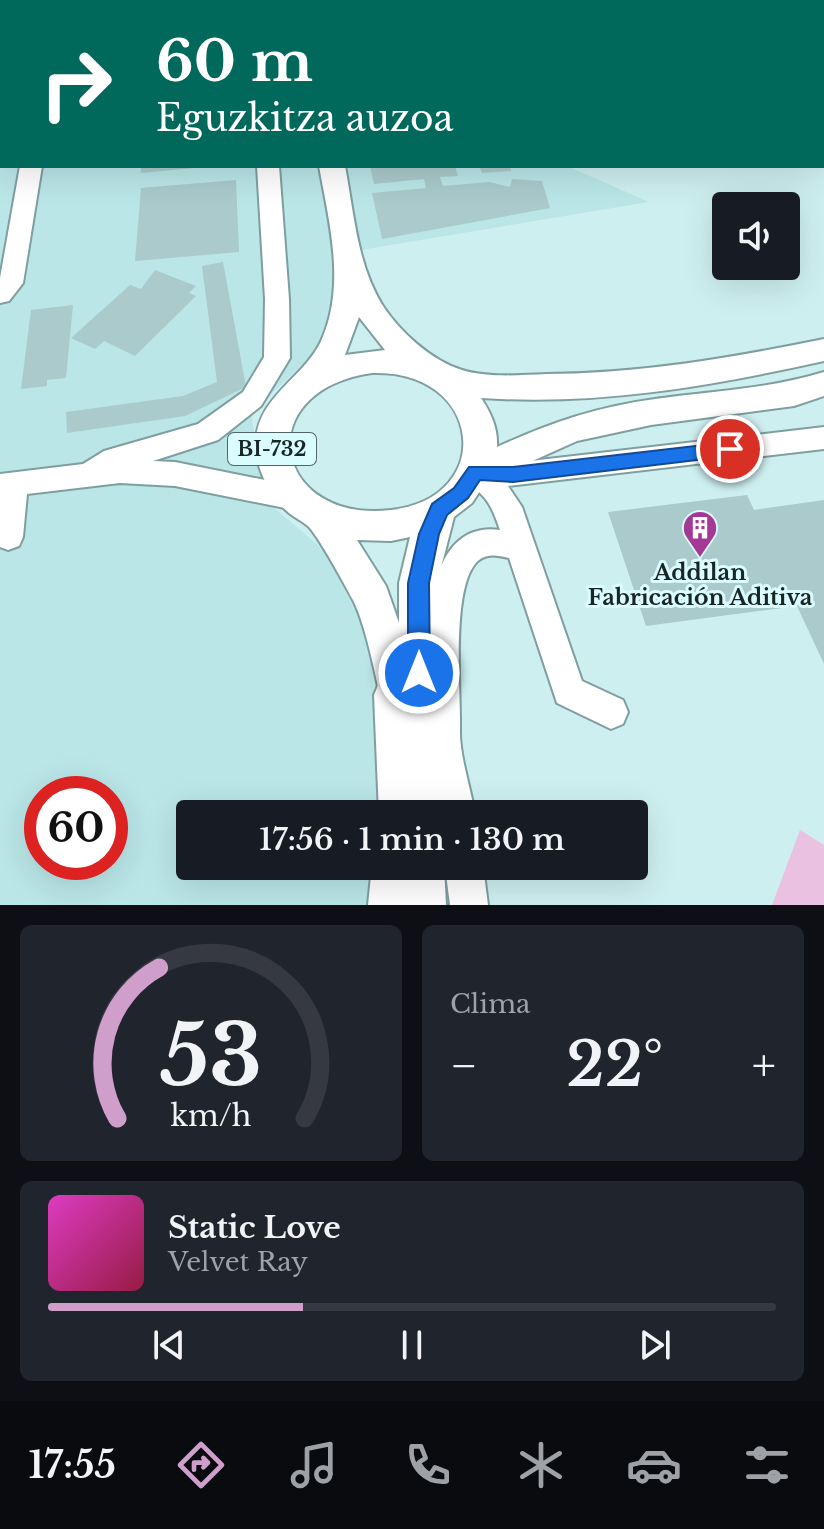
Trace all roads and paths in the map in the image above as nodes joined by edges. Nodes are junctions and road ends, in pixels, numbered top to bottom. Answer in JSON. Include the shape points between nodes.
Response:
{"nodes":[{"id":1,"x":31,"y":168,"type":"edge"},
{"id":2,"x":268,"y":168,"type":"edge"},
{"id":3,"x":332,"y":168,"type":"edge"},
{"id":4,"x":346,"y":255,"type":"junction"},
{"id":5,"x":0,"y":295,"type":"edge"},
{"id":6,"x":824,"y":350,"type":"edge"},
{"id":7,"x":439,"y":376,"type":"junction"},
{"id":8,"x":314,"y":378,"type":"junction"},
{"id":9,"x":824,"y":384,"type":"edge"},
{"id":10,"x":278,"y":417,"type":"junction"},
{"id":11,"x":824,"y":438,"type":"edge"},
{"id":12,"x":120,"y":471,"type":"junction"},
{"id":13,"x":90,"y":474,"type":"junction"},
{"id":14,"x":507,"y":478,"type":"junction"},
{"id":15,"x":7,"y":486,"type":"edge"},
{"id":16,"x":308,"y":507,"type":"junction"},
{"id":17,"x":439,"y":510,"type":"junction"},
{"id":18,"x":8,"y":537,"type":"dead end"},
{"id":19,"x":516,"y":540,"type":"junction"},
{"id":20,"x":464,"y":553,"type":"junction"},
{"id":21,"x":404,"y":650,"type":"junction"},
{"id":22,"x":611,"y":712,"type":"dead end"},
{"id":23,"x":430,"y":740,"type":"junction"},
{"id":24,"x":398,"y":800,"type":"edge"},
{"id":25,"x":421,"y":800,"type":"edge"},
{"id":26,"x":452,"y":800,"type":"edge"},
{"id":27,"x":390,"y":880,"type":"edge"},
{"id":28,"x":421,"y":880,"type":"edge"},
{"id":29,"x":466,"y":880,"type":"edge"},
{"id":30,"x":387,"y":905,"type":"edge"},
{"id":31,"x":422,"y":905,"type":"edge"},
{"id":32,"x":469,"y":905,"type":"edge"}],
"edges":[{"from":1,"to":5,"type":"street","via":[[11,283]]},
{"from":2,"to":13,"type":"street","via":[[277,358],[252,399],[208,432],[114,459]]},
{"from":3,"to":4,"type":"main road","number":"BI-732"},
{"from":4,"to":7,"type":"main road","number":"BI-732","via":[[366,305],[385,330]]},
{"from":4,"to":8,"type":"main road","number":"BI-732","via":[[349,278],[341,327]]},
{"from":6,"to":7,"type":"main road","via":[[692,377],[481,386]]},
{"from":7,"to":8,"type":"main road","number":"BI-732","via":[[409,364],[377,361]]},
{"from":7,"to":14,"type":"main road","number":"BI-732","via":[[463,394],[478,418],[482,445]]},
{"from":8,"to":10,"type":"main road","number":"BI-732"},
{"from":9,"to":14,"type":"main road","via":[[794,394],[651,412],[570,429]]},
{"from":10,"to":12,"type":"street","via":[[247,425],[217,443]]},
{"from":10,"to":16,"type":"main road","number":"BI-732","via":[[271,445],[277,473]]},
{"from":11,"to":14,"type":"street"},
{"from":12,"to":13,"type":"street"},
{"from":12,"to":16,"type":"street","via":[[175,474]]},
{"from":13,"to":15,"type":"street"},
{"from":14,"to":17,"type":"main road","number":"BI-732","via":[[461,493]]},
{"from":14,"to":19,"type":"street","via":[[507,507]]},
{"from":14,"to":19,"type":"street","via":[[524,503]]},
{"from":14,"to":20,"type":"street"},
{"from":15,"to":18,"type":"street"},
{"from":16,"to":17,"type":"main road","number":"BI-732","via":[[349,525],[381,527]]},
{"from":16,"to":21,"type":"main road","number":"BI-732"},
{"from":17,"to":21,"type":"main road","number":"BI-732"},
{"from":19,"to":20,"type":"street","via":[[483,540]]},
{"from":19,"to":22,"type":"street","via":[[569,692]]},
{"from":20,"to":23,"type":"street","via":[[443,602]]},
{"from":21,"to":23,"type":"main road","number":"BI-732"},
{"from":21,"to":24,"type":"street"},
{"from":23,"to":25,"type":"main road","number":"BI-732"},
{"from":23,"to":26,"type":"street"},
{"from":27,"to":30,"type":"street"},
{"from":28,"to":31,"type":"main road"},
{"from":29,"to":32,"type":"street"}]}
